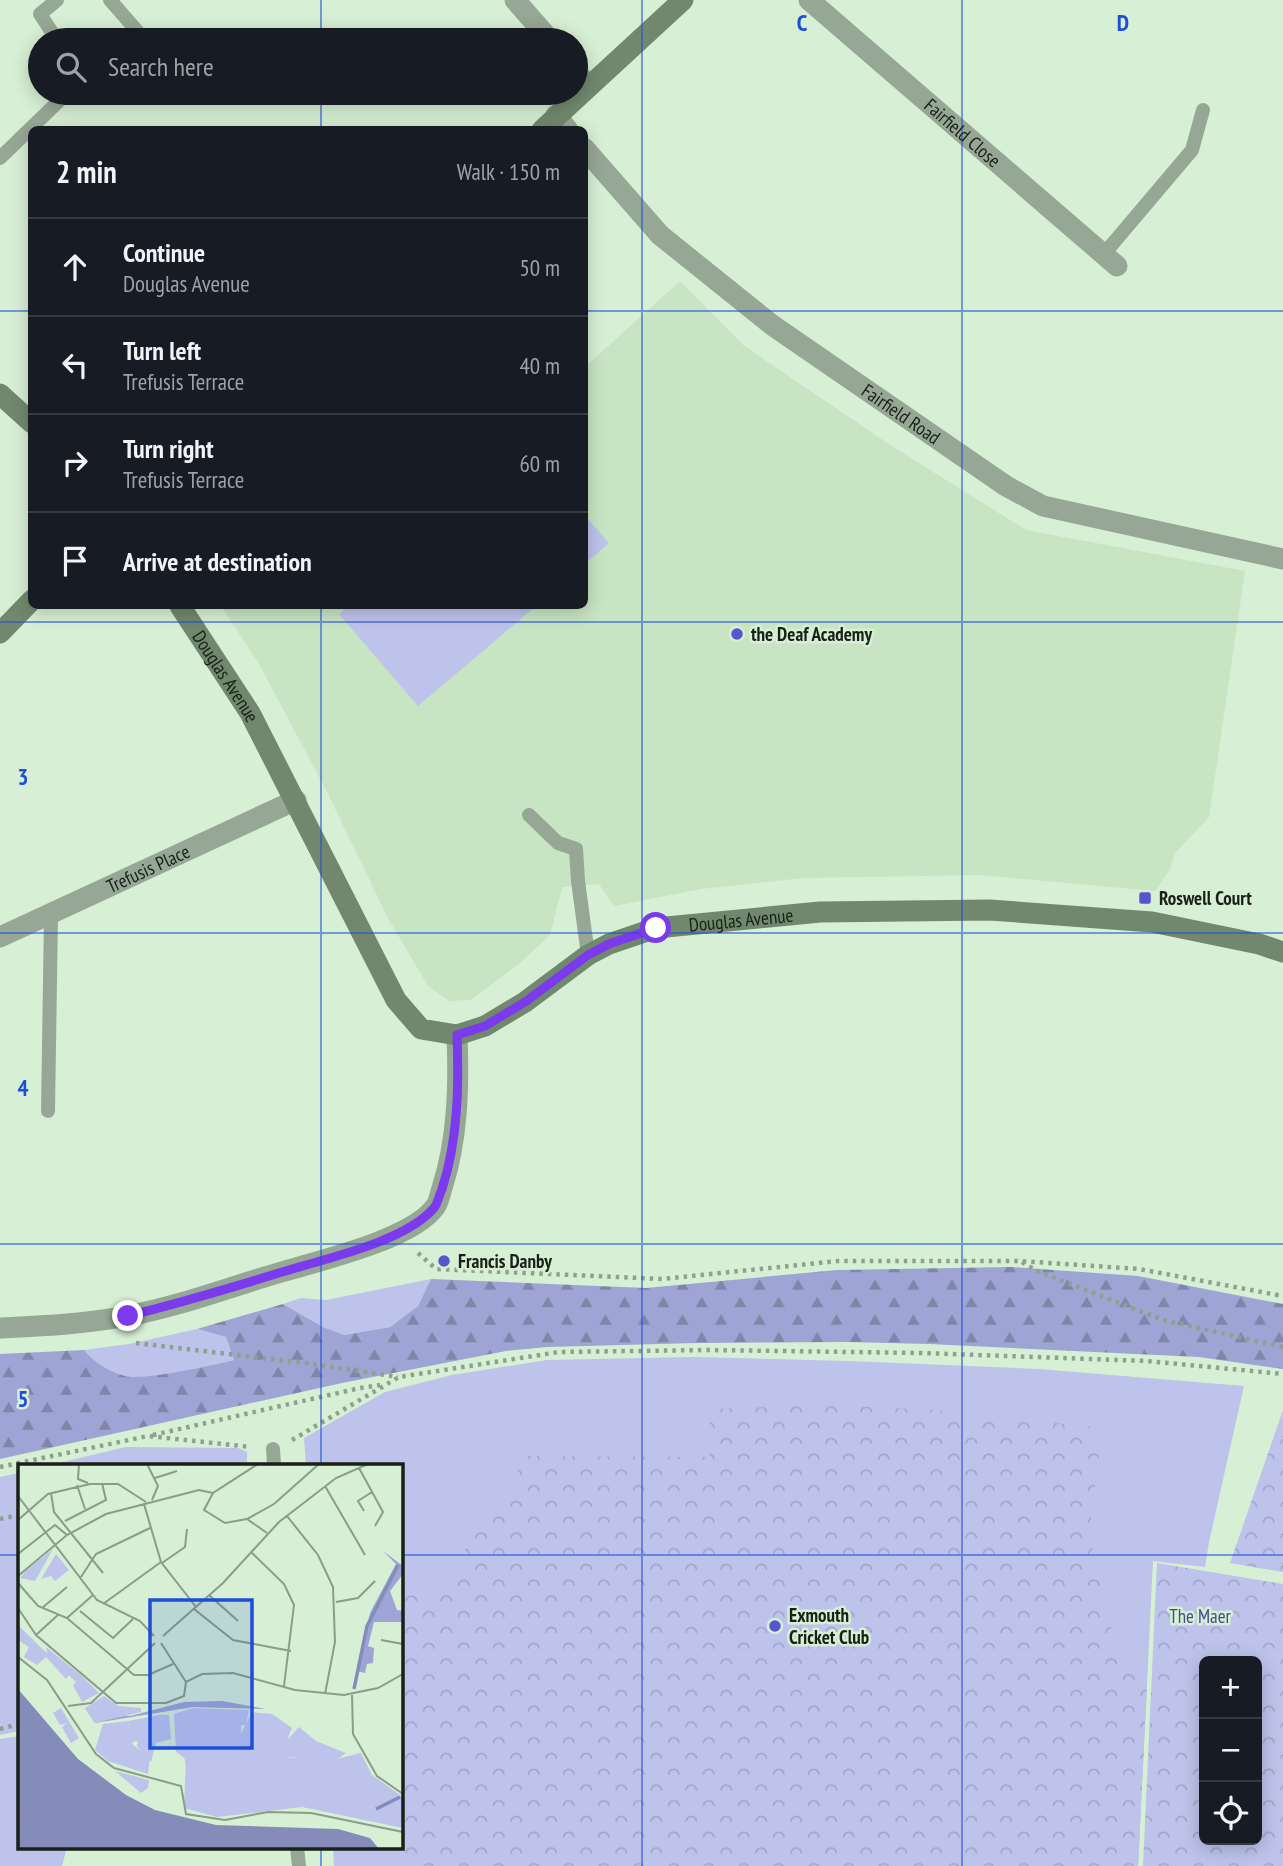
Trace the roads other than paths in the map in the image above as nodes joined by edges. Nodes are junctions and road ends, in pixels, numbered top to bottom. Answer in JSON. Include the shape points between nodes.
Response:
{"nodes":[{"id":1,"x":57,"y":0,"type":"edge"},
{"id":2,"x":110,"y":0,"type":"edge"},
{"id":3,"x":515,"y":0,"type":"edge"},
{"id":4,"x":683,"y":0,"type":"edge"},
{"id":5,"x":809,"y":0,"type":"edge"},
{"id":6,"x":49,"y":28,"type":"edge"},
{"id":7,"x":134,"y":28,"type":"edge"},
{"id":8,"x":540,"y":28,"type":"edge"},
{"id":9,"x":588,"y":73,"type":"edge"},
{"id":10,"x":55,"y":105,"type":"edge"},
{"id":11,"x":567,"y":105,"type":"edge"},
{"id":12,"x":1203,"y":110,"type":"dead end"},
{"id":13,"x":556,"y":125,"type":"edge"},
{"id":14,"x":33,"y":126,"type":"edge"},
{"id":15,"x":28,"y":131,"type":"edge"},
{"id":16,"x":588,"y":153,"type":"edge"},
{"id":17,"x":0,"y":158,"type":"edge"},
{"id":18,"x":1111,"y":260,"type":"joint"},
{"id":19,"x":0,"y":394,"type":"edge"},
{"id":20,"x":28,"y":419,"type":"edge"},
{"id":21,"x":1283,"y":559,"type":"edge"},
{"id":22,"x":28,"y":604,"type":"edge"},
{"id":23,"x":182,"y":609,"type":"edge"},
{"id":24,"x":0,"y":633,"type":"edge"},
{"id":25,"x":296,"y":800,"type":"junction"},
{"id":26,"x":528,"y":815,"type":"dead end"},
{"id":27,"x":51,"y":915,"type":"junction"},
{"id":28,"x":0,"y":937,"type":"edge"},
{"id":29,"x":1283,"y":952,"type":"edge"},
{"id":30,"x":588,"y":955,"type":"junction"},
{"id":31,"x":457,"y":1035,"type":"junction"},
{"id":32,"x":48,"y":1111,"type":"dead end"},
{"id":33,"x":0,"y":1328,"type":"edge"},
{"id":34,"x":273,"y":1449,"type":"road end"},
{"id":35,"x":274,"y":1464,"type":"edge"},
{"id":36,"x":298,"y":1848,"type":"edge"},
{"id":37,"x":299,"y":1866,"type":"edge"}],
"edges":[{"from":1,"to":6,"type":"lane","via":[[40,14]]},
{"from":2,"to":7,"type":"lane"},
{"from":3,"to":8,"type":"street"},
{"from":4,"to":9,"type":"street"},
{"from":5,"to":18,"type":"street","name":"Fairfield Close"},
{"from":10,"to":14,"type":"lane"},
{"from":11,"to":13,"type":"street"},
{"from":12,"to":18,"type":"lane","via":[[1192,150]]},
{"from":15,"to":17,"type":"lane"},
{"from":16,"to":21,"type":"street","name":"Fairfield Road","via":[[660,235],[772,325],[1006,486],[1043,506]]},
{"from":19,"to":20,"type":"street"},
{"from":22,"to":24,"type":"street"},
{"from":23,"to":25,"type":"street","name":"Douglas Avenue","via":[[250,713]]},
{"from":25,"to":27,"type":"street","name":"Trefusis Place"},
{"from":25,"to":31,"type":"street","name":"Douglas Avenue","via":[[396,1000],[421,1029]]},
{"from":26,"to":30,"type":"lane","via":[[558,843],[576,849]]},
{"from":27,"to":28,"type":"street","name":"Trefusis Place"},
{"from":27,"to":32,"type":"lane"},
{"from":29,"to":30,"type":"street","name":"Douglas Avenue","via":[[1152,922],[933,910],[820,912],[656,928]]},
{"from":30,"to":31,"type":"street","name":"Douglas Avenue","via":[[525,1002],[485,1026]]},
{"from":31,"to":33,"type":"street","via":[[459,1077],[446,1177],[435,1207],[419,1221],[349,1253],[207,1296],[128,1316]]},
{"from":34,"to":35,"type":"lane"},
{"from":36,"to":37,"type":"lane"}]}
